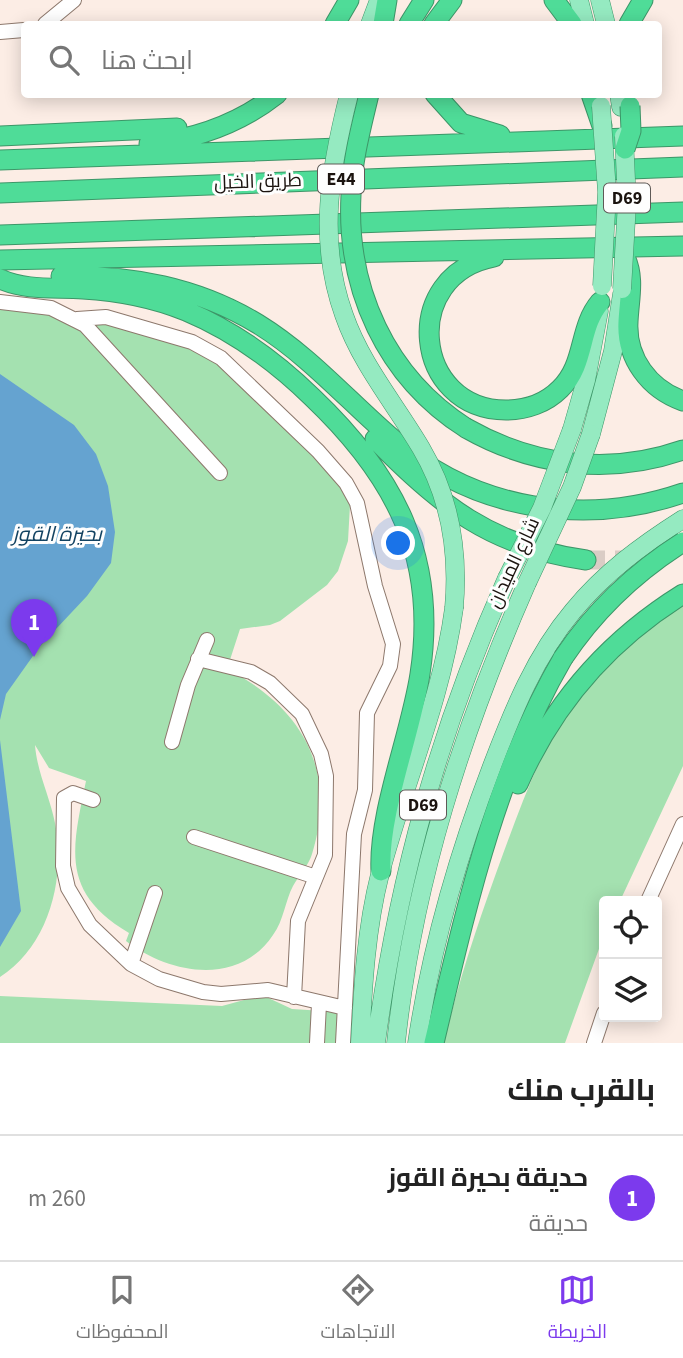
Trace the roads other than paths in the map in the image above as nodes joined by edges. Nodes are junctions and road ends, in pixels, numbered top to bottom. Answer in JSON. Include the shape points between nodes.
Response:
{"nodes":[{"id":1,"x":74,"y":0,"type":"edge"},
{"id":2,"x":349,"y":0,"type":"edge"},
{"id":3,"x":379,"y":0,"type":"edge"},
{"id":4,"x":387,"y":0,"type":"edge"},
{"id":5,"x":424,"y":0,"type":"edge"},
{"id":6,"x":452,"y":0,"type":"edge"},
{"id":7,"x":554,"y":0,"type":"edge"},
{"id":8,"x":579,"y":0,"type":"edge"},
{"id":9,"x":600,"y":0,"type":"edge"},
{"id":10,"x":643,"y":0,"type":"edge"},
{"id":11,"x":50,"y":21,"type":"edge"},
{"id":12,"x":337,"y":21,"type":"edge"},
{"id":13,"x":371,"y":21,"type":"edge"},
{"id":14,"x":384,"y":21,"type":"edge"},
{"id":15,"x":411,"y":21,"type":"edge"},
{"id":16,"x":436,"y":21,"type":"edge"},
{"id":17,"x":570,"y":21,"type":"edge"},
{"id":18,"x":584,"y":21,"type":"edge"},
{"id":19,"x":605,"y":21,"type":"edge"},
{"id":20,"x":631,"y":21,"type":"edge"},
{"id":21,"x":21,"y":30,"type":"edge"},
{"id":22,"x":0,"y":32,"type":"edge"},
{"id":23,"x":257,"y":98,"type":"edge"},
{"id":24,"x":271,"y":98,"type":"edge"},
{"id":25,"x":348,"y":98,"type":"edge"},
{"id":26,"x":368,"y":98,"type":"edge"},
{"id":27,"x":379,"y":98,"type":"edge"},
{"id":28,"x":438,"y":98,"type":"edge"},
{"id":29,"x":624,"y":100,"type":"edge"},
{"id":30,"x":596,"y":101,"type":"edge"},
{"id":31,"x":603,"y":127,"type":"joint"},
{"id":32,"x":683,"y":134,"type":"edge"},
{"id":33,"x":0,"y":136,"type":"edge"},
{"id":34,"x":581,"y":140,"type":"junction"},
{"id":35,"x":625,"y":149,"type":"joint"},
{"id":36,"x":0,"y":150,"type":"edge"},
{"id":37,"x":355,"y":157,"type":"junction"},
{"id":38,"x":0,"y":160,"type":"edge"},
{"id":39,"x":683,"y":167,"type":"edge"},
{"id":40,"x":0,"y":193,"type":"edge"},
{"id":41,"x":683,"y":212,"type":"edge"},
{"id":42,"x":0,"y":235,"type":"edge"},
{"id":43,"x":673,"y":246,"type":"edge"},
{"id":44,"x":540,"y":248,"type":"junction"},
{"id":45,"x":683,"y":252,"type":"edge"},
{"id":46,"x":625,"y":257,"type":"joint"},
{"id":47,"x":0,"y":260,"type":"edge"},
{"id":48,"x":0,"y":278,"type":"edge"},
{"id":49,"x":627,"y":290,"type":"junction"},
{"id":50,"x":601,"y":294,"type":"junction"},
{"id":51,"x":0,"y":302,"type":"edge"},
{"id":52,"x":77,"y":319,"type":"junction"},
{"id":53,"x":294,"y":350,"type":"junction"},
{"id":54,"x":683,"y":401,"type":"edge"},
{"id":55,"x":683,"y":450,"type":"edge"},
{"id":56,"x":220,"y":473,"type":"dead end"},
{"id":57,"x":683,"y":493,"type":"edge"},
{"id":58,"x":679,"y":529,"type":"edge"},
{"id":59,"x":586,"y":559,"type":"tunnel mouth"},
{"id":60,"x":683,"y":594,"type":"edge"},
{"id":61,"x":207,"y":640,"type":"dead end"},
{"id":62,"x":198,"y":659,"type":"junction"},
{"id":63,"x":172,"y":742,"type":"dead end"},
{"id":64,"x":93,"y":800,"type":"dead end"},
{"id":65,"x":683,"y":824,"type":"edge"},
{"id":66,"x":194,"y":837,"type":"dead end"},
{"id":67,"x":479,"y":871,"type":"junction"},
{"id":68,"x":380,"y":876,"type":"junction"},
{"id":69,"x":316,"y":877,"type":"junction"},
{"id":70,"x":352,"y":883,"type":"junction"},
{"id":71,"x":155,"y":893,"type":"dead end"},
{"id":72,"x":650,"y":896,"type":"edge"},
{"id":73,"x":349,"y":930,"type":"junction"},
{"id":74,"x":366,"y":953,"type":"junction"},
{"id":75,"x":131,"y":964,"type":"junction"},
{"id":76,"x":294,"y":997,"type":"junction"},
{"id":77,"x":319,"y":1004,"type":"junction"},
{"id":78,"x":345,"y":1008,"type":"junction"},
{"id":79,"x":601,"y":1022,"type":"edge"},
{"id":80,"x":317,"y":1043,"type":"edge"},
{"id":81,"x":343,"y":1043,"type":"edge"},
{"id":82,"x":360,"y":1043,"type":"edge"},
{"id":83,"x":376,"y":1043,"type":"edge"},
{"id":84,"x":396,"y":1043,"type":"edge"},
{"id":85,"x":417,"y":1043,"type":"edge"},
{"id":86,"x":434,"y":1043,"type":"edge"},
{"id":87,"x":594,"y":1043,"type":"edge"}],
"edges":[{"from":1,"to":11,"type":"street"},
{"from":2,"to":12,"type":"highway"},
{"from":3,"to":13,"type":"main road"},
{"from":4,"to":14,"type":"highway"},
{"from":5,"to":15,"type":"highway"},
{"from":6,"to":16,"type":"highway"},
{"from":7,"to":17,"type":"highway"},
{"from":8,"to":18,"type":"main road"},
{"from":9,"to":19,"type":"main road"},
{"from":10,"to":20,"type":"highway"},
{"from":21,"to":22,"type":"street"},
{"from":23,"to":33,"type":"highway","via":[[227,115],[178,128]]},
{"from":24,"to":36,"type":"highway","via":[[224,126],[170,142]]},
{"from":25,"to":68,"type":"main road","bridge":true,"via":[[328,191],[332,275],[360,352],[421,448],[443,496],[455,551],[454,608],[446,656]]},
{"from":26,"to":37,"type":"highway","bridge":true},
{"from":27,"to":37,"type":"highway","bridge":true},
{"from":28,"to":34,"type":"highway","via":[[452,116],[480,131],[557,134]]},
{"from":29,"to":35,"type":"highway","bridge":true,"via":[[631,131]]},
{"from":30,"to":31,"type":"highway","bridge":true},
{"from":31,"to":50,"type":"main road","name":"شارع الميدان","number":"D69","bridge":true,"via":[[607,203]]},
{"from":32,"to":34,"type":"highway"},
{"from":34,"to":38,"type":"highway"},
{"from":35,"to":46,"type":"main road","number":"D69","bridge":true},
{"from":37,"to":55,"type":"highway","bridge":true,"via":[[352,247],[371,317],[387,351],[435,407],[515,452],[567,464],[636,463]]},
{"from":39,"to":40,"type":"highway","name":"طريق الخيل","number":"E44"},
{"from":41,"to":42,"type":"highway"},
{"from":43,"to":44,"type":"highway"},
{"from":43,"to":45,"type":"highway"},
{"from":44,"to":47,"type":"highway"},
{"from":44,"to":50,"type":"highway","via":[[475,262],[450,278],[439,294],[429,323],[429,344],[441,374],[454,390],[492,409],[524,408],[543,401],[573,372]]},
{"from":46,"to":49,"type":"highway","via":[[631,277]]},
{"from":48,"to":53,"type":"highway","via":[[105,276],[163,284],[241,314]]},
{"from":48,"to":68,"type":"highway","via":[[30,288],[93,290],[144,298],[225,329],[303,388],[386,482],[414,545],[424,624],[420,674],[383,837]]},
{"from":49,"to":54,"type":"highway","via":[[633,356],[656,387]]},
{"from":49,"to":84,"type":"main road","name":"شارع الميدان","number":"D69","bridge":true,"via":[[591,434],[477,702],[435,833],[416,912]]},
{"from":50,"to":83,"type":"main road","name":"شارع الميدان","number":"D69","bridge":true,"via":[[572,429],[457,701],[418,824],[390,947]]},
{"from":51,"to":52,"type":"street","via":[[51,308]]},
{"from":52,"to":56,"type":"street"},
{"from":52,"to":70,"type":"street","via":[[106,317],[178,337],[216,354],[280,412],[354,496],[374,586],[393,644],[390,666],[368,713],[365,790],[354,834]]},
{"from":53,"to":57,"type":"highway","via":[[408,452],[477,491],[555,510],[596,510]]},
{"from":53,"to":59,"type":"highway","via":[[400,466],[439,501],[517,544]]},
{"from":58,"to":67,"type":"highway","bridge":true,"via":[[586,625],[563,658],[520,748]]},
{"from":58,"to":85,"type":"main road","via":[[617,565],[586,596],[546,647],[525,685],[468,829]]},
{"from":60,"to":67,"type":"highway","via":[[615,645],[561,707],[529,761]]},
{"from":61,"to":62,"type":"street"},
{"from":62,"to":63,"type":"street"},
{"from":62,"to":69,"type":"street","via":[[251,672],[270,683],[288,697],[314,733],[324,765],[326,799],[325,855]]},
{"from":64,"to":75,"type":"street","via":[[69,793],[63,801],[63,866],[68,888],[90,925]]},
{"from":65,"to":72,"type":"street"},
{"from":66,"to":69,"type":"street"},
{"from":67,"to":86,"type":"highway"},
{"from":68,"to":70,"type":"street"},
{"from":68,"to":74,"type":"main road"},
{"from":69,"to":76,"type":"street","via":[[298,921]]},
{"from":70,"to":73,"type":"street"},
{"from":71,"to":75,"type":"street"},
{"from":73,"to":74,"type":"street"},
{"from":73,"to":78,"type":"street"},
{"from":74,"to":82,"type":"main road"},
{"from":75,"to":76,"type":"street","via":[[159,979],[203,992],[268,990]]},
{"from":76,"to":77,"type":"street"},
{"from":77,"to":78,"type":"street"},
{"from":77,"to":80,"type":"street"},
{"from":78,"to":81,"type":"street"},
{"from":79,"to":87,"type":"street"}]}
